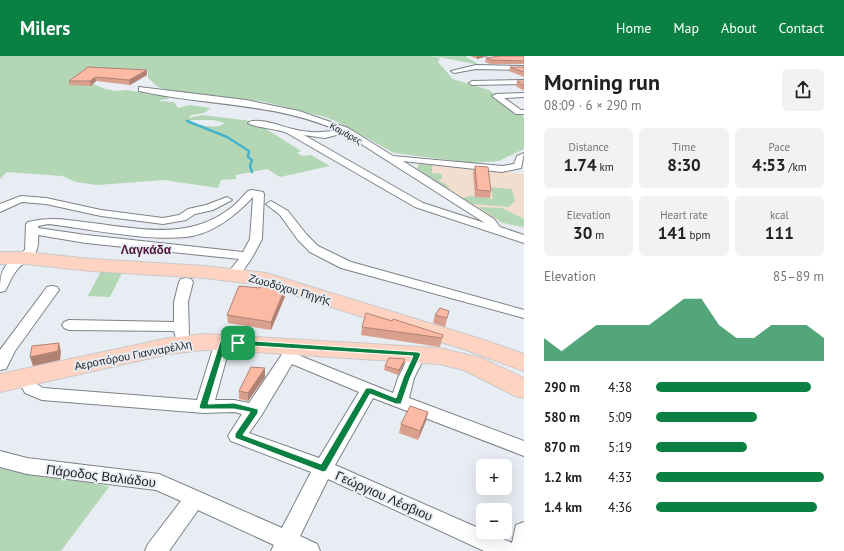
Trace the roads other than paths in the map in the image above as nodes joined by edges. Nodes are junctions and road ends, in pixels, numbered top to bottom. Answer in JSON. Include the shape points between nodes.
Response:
{"nodes":[{"id":1,"x":473,"y":60,"type":"dead end"},
{"id":2,"x":524,"y":63,"type":"edge"},
{"id":3,"x":486,"y":67,"type":"junction"},
{"id":4,"x":494,"y":68,"type":"junction"},
{"id":5,"x":516,"y":68,"type":"junction"},
{"id":6,"x":454,"y":71,"type":"dead end"},
{"id":7,"x":524,"y":74,"type":"edge"},
{"id":8,"x":512,"y":82,"type":"junction"},
{"id":9,"x":524,"y":82,"type":"edge"},
{"id":10,"x":472,"y":83,"type":"dead end"},
{"id":11,"x":142,"y":89,"type":"dead end"},
{"id":12,"x":524,"y":94,"type":"edge"},
{"id":13,"x":524,"y":112,"type":"edge"},
{"id":14,"x":252,"y":123,"type":"dead end"},
{"id":15,"x":345,"y":130,"type":"junction"},
{"id":16,"x":290,"y":131,"type":"junction"},
{"id":17,"x":524,"y":156,"type":"edge"},
{"id":18,"x":390,"y":157,"type":"junction"},
{"id":19,"x":226,"y":200,"type":"dead end"},
{"id":20,"x":270,"y":204,"type":"dead end"},
{"id":21,"x":0,"y":209,"type":"edge"},
{"id":22,"x":33,"y":227,"type":"junction"},
{"id":23,"x":495,"y":229,"type":"junction"},
{"id":24,"x":524,"y":238,"type":"edge"},
{"id":25,"x":247,"y":256,"type":"junction"},
{"id":26,"x":24,"y":257,"type":"junction"},
{"id":27,"x":0,"y":258,"type":"edge"},
{"id":28,"x":234,"y":274,"type":"junction"},
{"id":29,"x":186,"y":282,"type":"dead end"},
{"id":30,"x":0,"y":288,"type":"edge"},
{"id":31,"x":52,"y":290,"type":"dead end"},
{"id":32,"x":524,"y":314,"type":"edge"},
{"id":33,"x":69,"y":325,"type":"dead end"},
{"id":34,"x":181,"y":335,"type":"junction"},
{"id":35,"x":224,"y":342,"type":"junction"},
{"id":36,"x":292,"y":352,"type":"junction"},
{"id":37,"x":418,"y":354,"type":"junction"},
{"id":38,"x":524,"y":363,"type":"edge"},
{"id":39,"x":0,"y":365,"type":"edge"},
{"id":40,"x":25,"y":377,"type":"junction"},
{"id":41,"x":0,"y":383,"type":"edge"},
{"id":42,"x":524,"y":389,"type":"edge"},
{"id":43,"x":369,"y":390,"type":"junction"},
{"id":44,"x":398,"y":402,"type":"junction"},
{"id":45,"x":204,"y":407,"type":"junction"},
{"id":46,"x":255,"y":411,"type":"junction"},
{"id":47,"x":524,"y":449,"type":"edge"},
{"id":48,"x":0,"y":459,"type":"edge"},
{"id":49,"x":323,"y":468,"type":"junction"},
{"id":50,"x":195,"y":498,"type":"junction"},
{"id":51,"x":524,"y":532,"type":"edge"},
{"id":52,"x":285,"y":546,"type":"edge"},
{"id":53,"x":156,"y":551,"type":"edge"},
{"id":54,"x":309,"y":551,"type":"edge"},
{"id":55,"x":507,"y":551,"type":"edge"},
{"id":56,"x":522,"y":551,"type":"edge"}],
"edges":[{"from":1,"to":3,"type":"street"},
{"from":2,"to":5,"type":"street"},
{"from":3,"to":4,"type":"street"},
{"from":3,"to":6,"type":"street"},
{"from":4,"to":5,"type":"street"},
{"from":4,"to":8,"type":"street"},
{"from":5,"to":7,"type":"street"},
{"from":8,"to":9,"type":"street"},
{"from":8,"to":10,"type":"street"},
{"from":8,"to":12,"type":"street"},
{"from":11,"to":15,"type":"street","name":"Καμάρες","via":[[264,105],[325,121]]},
{"from":12,"to":13,"type":"street","via":[[496,96],[519,112]]},
{"from":14,"to":16,"type":"street","via":[[277,126]]},
{"from":15,"to":16,"type":"street","via":[[325,135]]},
{"from":15,"to":18,"type":"street","name":"Καμάρες"},
{"from":16,"to":23,"type":"street","via":[[419,205]]},
{"from":17,"to":18,"type":"street","via":[[520,158],[518,166],[502,169]]},
{"from":18,"to":23,"type":"street","name":"Καμάρες","via":[[490,221]]},
{"from":19,"to":21,"type":"street","via":[[209,208],[192,211],[182,218],[164,220],[101,214],[46,200],[21,199],[9,202]]},
{"from":20,"to":32,"type":"street","via":[[284,213],[314,249],[346,265]]},
{"from":22,"to":25,"type":"street","via":[[106,242],[188,248]]},
{"from":22,"to":25,"type":"street","via":[[48,221],[151,233],[186,233],[213,224],[233,212],[252,193],[259,194],[257,233]]},
{"from":22,"to":26,"type":"street","via":[[33,246],[31,252]]},
{"from":23,"to":24,"type":"street","name":"Καμάρες"},
{"from":25,"to":28,"type":"street"},
{"from":26,"to":27,"type":"main road","name":"Ζωοδόχου Πηγής"},
{"from":26,"to":28,"type":"main road","name":"Ζωοδόχου Πηγής","via":[[84,265]]},
{"from":26,"to":30,"type":"street","via":[[8,272]]},
{"from":28,"to":38,"type":"main road","name":"Ζωοδόχου Πηγής","via":[[266,279]]},
{"from":29,"to":34,"type":"street","via":[[181,302]]},
{"from":31,"to":39,"type":"street"},
{"from":33,"to":34,"type":"street"},
{"from":34,"to":35,"type":"main road","name":"Αεροπόρου Γιανναρέλλη"},
{"from":34,"to":40,"type":"main road","name":"Αεροπόρου Γιανναρέλλη"},
{"from":35,"to":36,"type":"main road","name":"Αεροπόρου Γιανναρέλλη"},
{"from":35,"to":45,"type":"street"},
{"from":36,"to":37,"type":"main road","name":"Αεροπόρου Γιανναρέλλη"},
{"from":36,"to":43,"type":"street"},
{"from":36,"to":46,"type":"street"},
{"from":37,"to":42,"type":"main road","name":"Αεροπόρου Γιανναρέλλη","via":[[467,363]]},
{"from":37,"to":44,"type":"street"},
{"from":40,"to":41,"type":"main road","name":"Αεροπόρου Γιανναρέλλη"},
{"from":40,"to":45,"type":"street","via":[[28,387],[33,392],[42,394]]},
{"from":43,"to":44,"type":"street"},
{"from":43,"to":49,"type":"street"},
{"from":44,"to":47,"type":"street"},
{"from":45,"to":46,"type":"street","via":[[234,406]]},
{"from":46,"to":49,"type":"street","name":"Γεώργιου Λέσβιου","via":[[238,436]]},
{"from":48,"to":50,"type":"street","name":"Πάροδος Βαλιάδου","via":[[27,466],[160,482]]},
{"from":49,"to":52,"type":"street"},
{"from":49,"to":55,"type":"street","name":"Γεώργιου Λέσβιου"},
{"from":50,"to":52,"type":"street","name":"Πάροδος Βαλιάδου"},
{"from":50,"to":53,"type":"street"},
{"from":51,"to":56,"type":"street"},
{"from":52,"to":54,"type":"street","name":"Πάροδος Βαλιάδου"}]}
